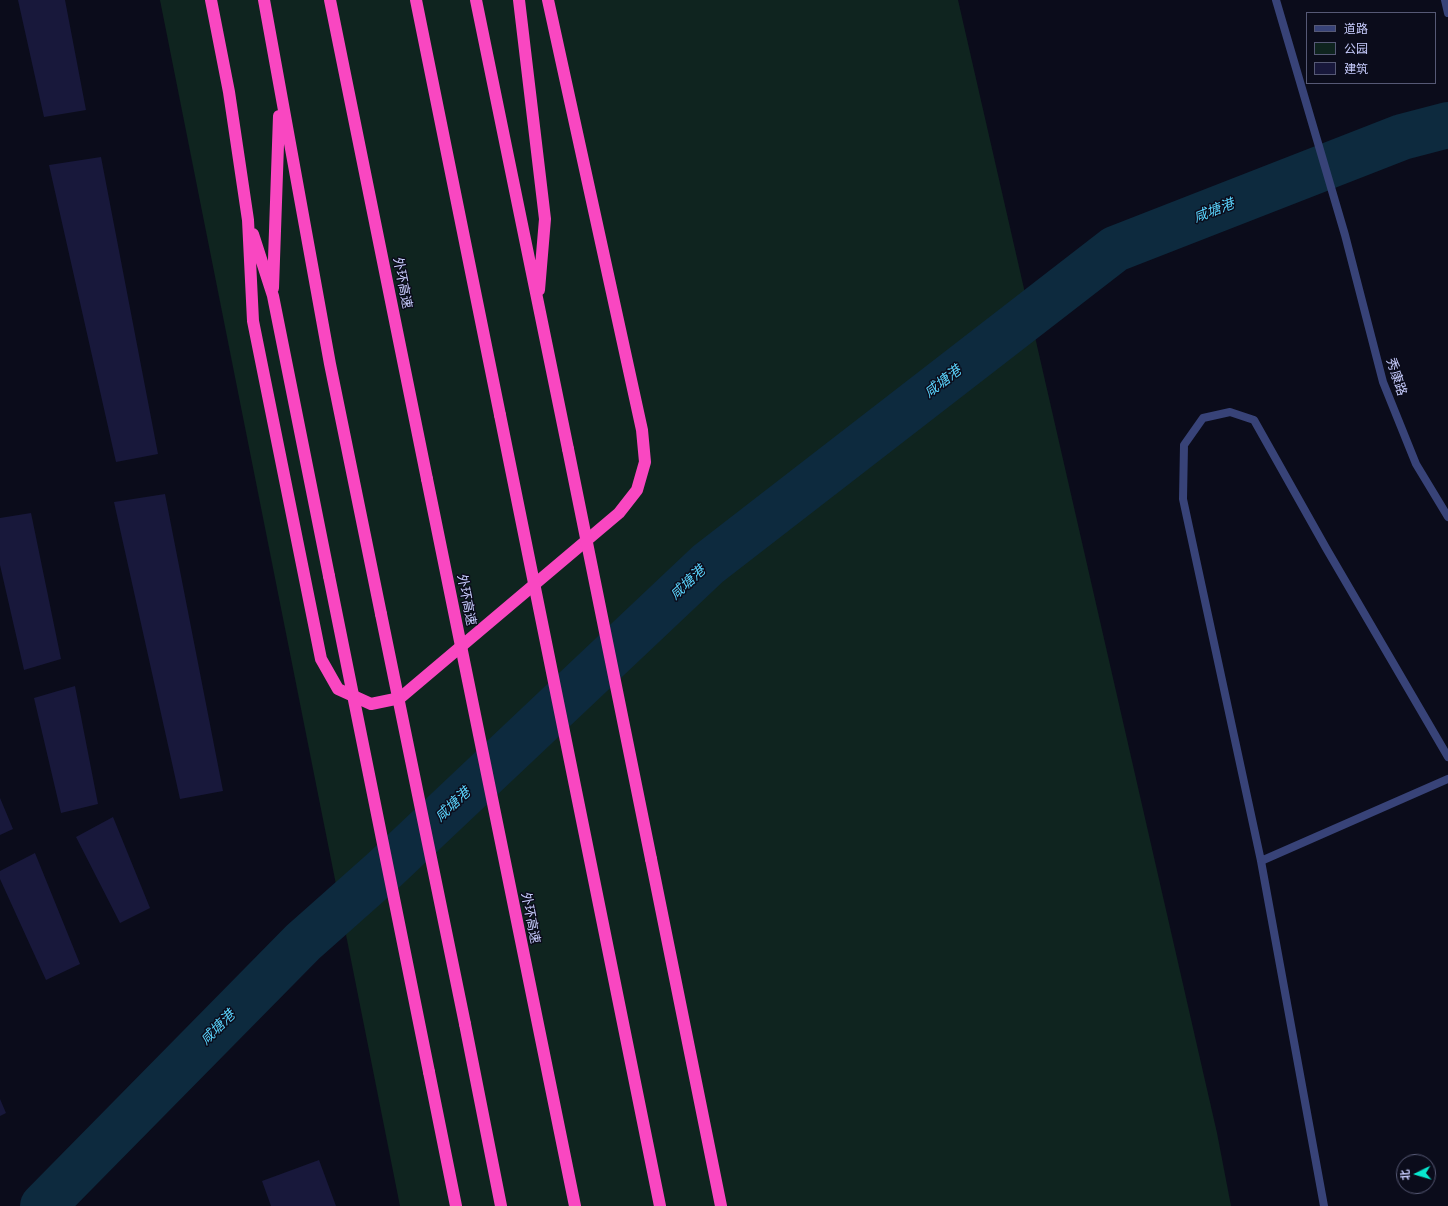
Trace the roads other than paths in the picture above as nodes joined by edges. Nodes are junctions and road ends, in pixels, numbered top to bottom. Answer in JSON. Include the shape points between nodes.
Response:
{"nodes":[{"id":1,"x":211,"y":0,"type":"edge"},
{"id":2,"x":264,"y":0,"type":"edge"},
{"id":3,"x":330,"y":0,"type":"edge"},
{"id":4,"x":416,"y":0,"type":"edge"},
{"id":5,"x":476,"y":0,"type":"edge"},
{"id":6,"x":519,"y":0,"type":"edge"},
{"id":7,"x":548,"y":0,"type":"edge"},
{"id":8,"x":1276,"y":0,"type":"edge"},
{"id":9,"x":1444,"y":0,"type":"edge"},
{"id":10,"x":1448,"y":14,"type":"edge"},
{"id":11,"x":280,"y":91,"type":"junction"},
{"id":12,"x":248,"y":220,"type":"junction"},
{"id":13,"x":273,"y":296,"type":"junction"},
{"id":14,"x":538,"y":303,"type":"junction"},
{"id":15,"x":1448,"y":517,"type":"edge"},
{"id":16,"x":1448,"y":757,"type":"edge"},
{"id":17,"x":1448,"y":779,"type":"edge"},
{"id":18,"x":1261,"y":861,"type":"junction"},
{"id":19,"x":456,"y":1206,"type":"edge"},
{"id":20,"x":501,"y":1206,"type":"edge"},
{"id":21,"x":574,"y":1206,"type":"edge"},
{"id":22,"x":660,"y":1206,"type":"edge"},
{"id":23,"x":721,"y":1206,"type":"edge"},
{"id":24,"x":1324,"y":1206,"type":"edge"}],
"edges":[{"from":1,"to":12,"type":"highway","via":[[229,92]]},
{"from":2,"to":11,"type":"highway"},
{"from":3,"to":21,"type":"highway","name":"外环高速","bridge":true},
{"from":4,"to":22,"type":"highway","bridge":true},
{"from":5,"to":14,"type":"highway"},
{"from":6,"to":14,"type":"highway","via":[[544,219]]},
{"from":7,"to":12,"type":"highway","via":[[642,430],[644,462],[637,490],[619,513],[400,698],[371,704],[338,689],[321,659],[253,321]]},
{"from":8,"to":15,"type":"street","name":"秀康路","via":[[1345,235],[1383,382],[1416,464]]},
{"from":9,"to":10,"type":"street"},
{"from":11,"to":13,"type":"highway"},
{"from":11,"to":20,"type":"highway","bridge":true,"via":[[330,364]]},
{"from":12,"to":13,"type":"highway"},
{"from":13,"to":19,"type":"highway","bridge":true},
{"from":14,"to":23,"type":"highway","bridge":true},
{"from":16,"to":18,"type":"street","via":[[1254,420],[1230,412],[1203,418],[1184,445],[1183,499]]},
{"from":17,"to":18,"type":"street"},
{"from":18,"to":24,"type":"street"}]}
